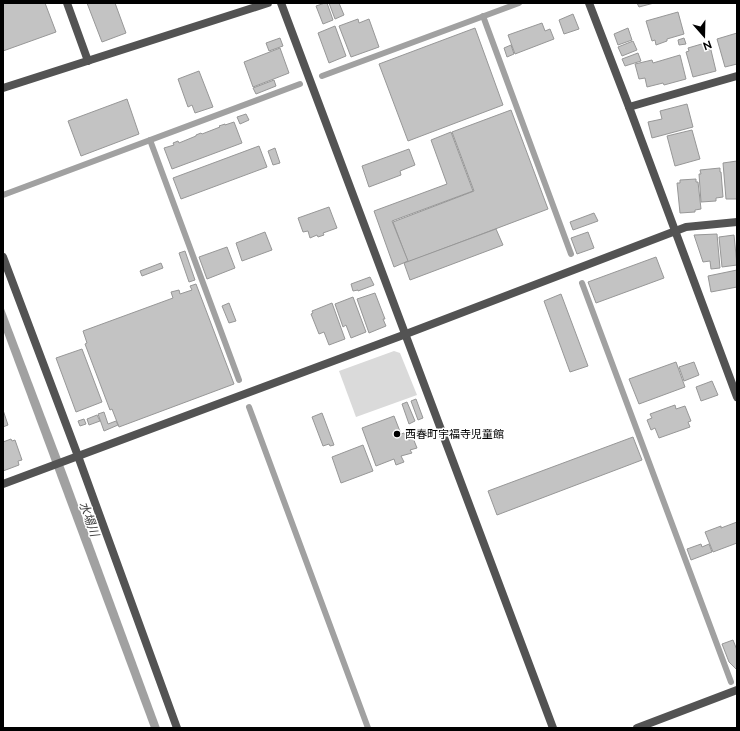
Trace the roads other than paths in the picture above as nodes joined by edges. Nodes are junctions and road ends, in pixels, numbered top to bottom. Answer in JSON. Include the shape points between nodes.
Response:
{"nodes":[{"id":1,"x":67,"y":3,"type":"edge"},
{"id":2,"x":268,"y":3,"type":"edge"},
{"id":3,"x":282,"y":3,"type":"edge"},
{"id":4,"x":589,"y":3,"type":"edge"},
{"id":5,"x":88,"y":61,"type":"junction"},
{"id":6,"x":737,"y":76,"type":"edge"},
{"id":7,"x":3,"y":88,"type":"edge"},
{"id":8,"x":629,"y":107,"type":"junction"},
{"id":9,"x":737,"y":222,"type":"edge"},
{"id":10,"x":675,"y":231,"type":"junction"},
{"id":11,"x":3,"y":257,"type":"edge"},
{"id":12,"x":406,"y":334,"type":"junction"},
{"id":13,"x":735,"y":389,"type":"edge"},
{"id":14,"x":737,"y":397,"type":"edge"},
{"id":15,"x":77,"y":456,"type":"junction"},
{"id":16,"x":3,"y":484,"type":"edge"},
{"id":17,"x":737,"y":690,"type":"edge"},
{"id":18,"x":177,"y":728,"type":"edge"},
{"id":19,"x":553,"y":728,"type":"edge"},
{"id":20,"x":637,"y":728,"type":"edge"}],
"edges":[{"from":1,"to":5,"type":"street"},
{"from":2,"to":5,"type":"street"},
{"from":3,"to":12,"type":"street"},
{"from":4,"to":8,"type":"street"},
{"from":5,"to":7,"type":"street"},
{"from":6,"to":8,"type":"street"},
{"from":8,"to":10,"type":"street"},
{"from":9,"to":10,"type":"street","via":[[686,227]]},
{"from":10,"to":12,"type":"street"},
{"from":10,"to":13,"type":"street"},
{"from":11,"to":15,"type":"street"},
{"from":12,"to":15,"type":"street"},
{"from":12,"to":19,"type":"street"},
{"from":13,"to":14,"type":"street"},
{"from":15,"to":16,"type":"street"},
{"from":15,"to":18,"type":"street"},
{"from":17,"to":20,"type":"street"}]}
